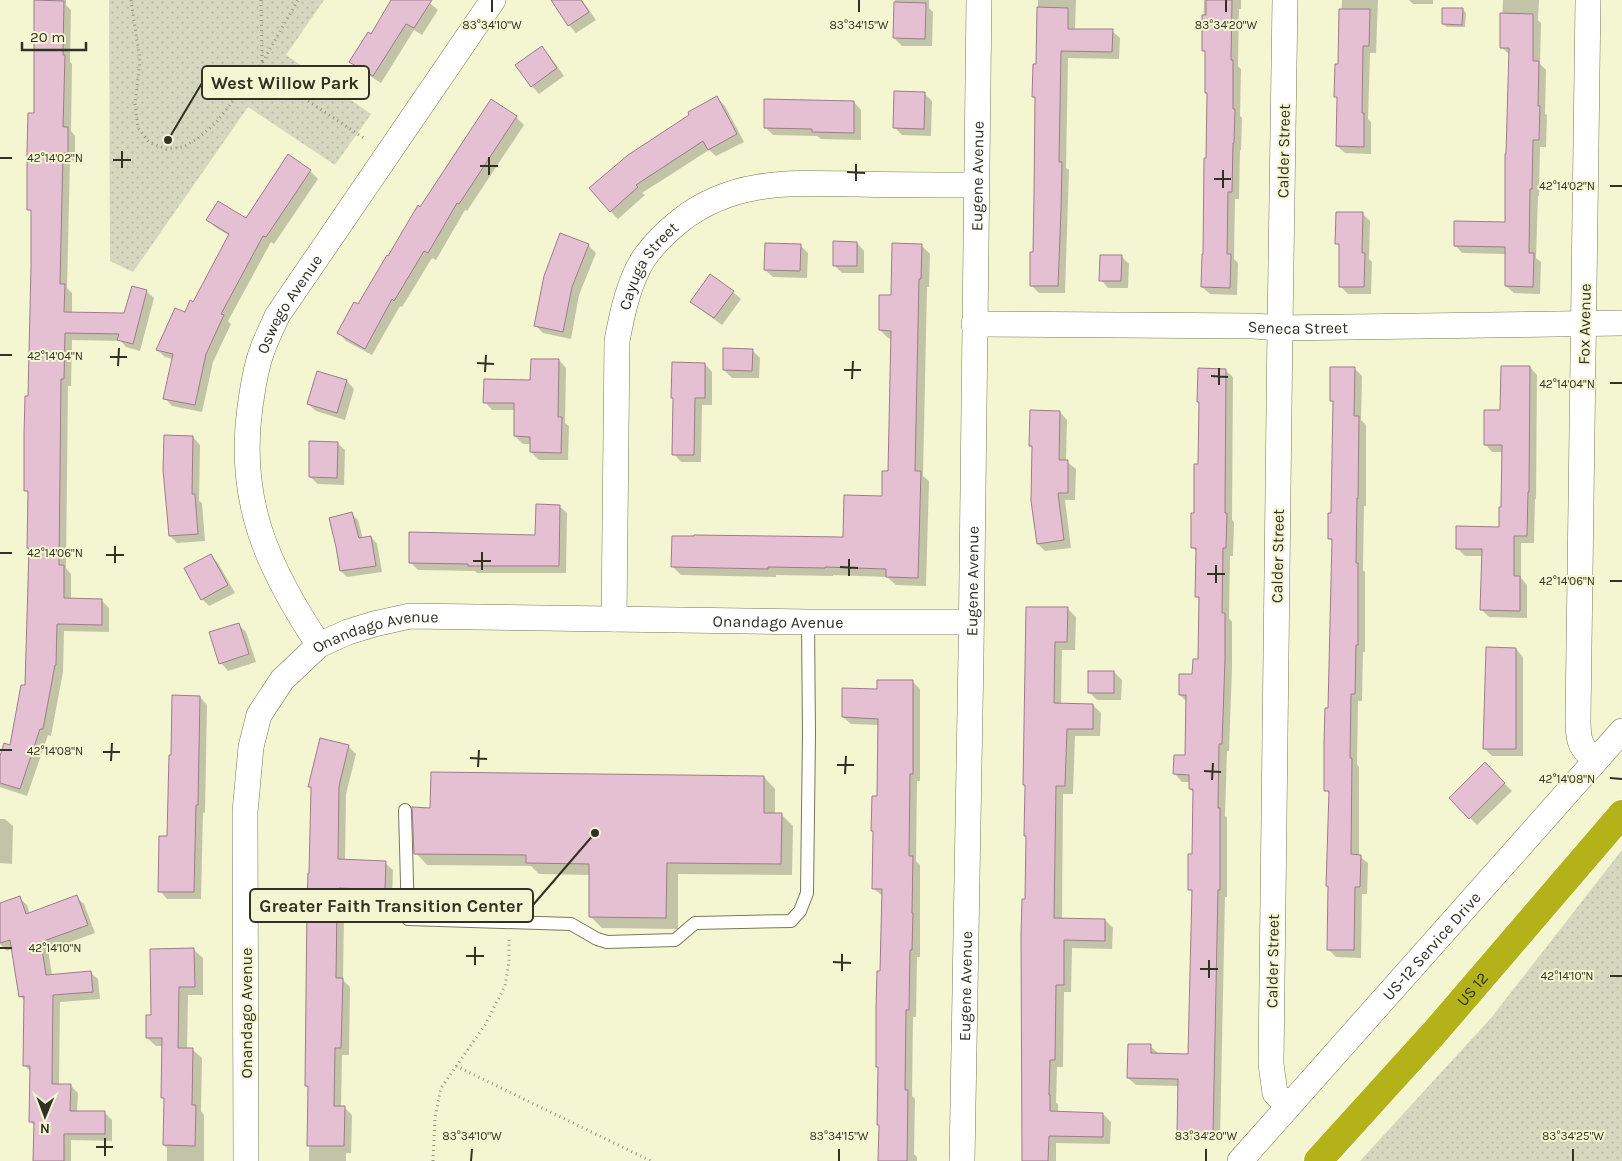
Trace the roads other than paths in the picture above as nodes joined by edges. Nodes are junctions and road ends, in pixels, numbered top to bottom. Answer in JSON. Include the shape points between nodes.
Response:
{"nodes":[{"id":1,"x":493,"y":0,"type":"edge"},
{"id":2,"x":979,"y":0,"type":"edge"},
{"id":3,"x":1286,"y":0,"type":"edge"},
{"id":4,"x":1588,"y":0,"type":"edge"},
{"id":5,"x":976,"y":185,"type":"junction"},
{"id":6,"x":1622,"y":323,"type":"edge"},
{"id":7,"x":974,"y":324,"type":"junction"},
{"id":8,"x":1584,"y":324,"type":"junction"},
{"id":9,"x":1280,"y":328,"type":"junction"},
{"id":10,"x":614,"y":619,"type":"junction"},
{"id":11,"x":808,"y":622,"type":"junction"},
{"id":12,"x":971,"y":622,"type":"junction"},
{"id":13,"x":319,"y":645,"type":"junction"},
{"id":14,"x":1622,"y":731,"type":"edge"},
{"id":15,"x":1596,"y":761,"type":"junction"},
{"id":16,"x":405,"y":810,"type":"dead end"},
{"id":17,"x":1622,"y":814,"type":"edge"},
{"id":18,"x":1288,"y":1106,"type":"junction"},
{"id":19,"x":246,"y":1161,"type":"edge"},
{"id":20,"x":962,"y":1161,"type":"edge"},
{"id":21,"x":1240,"y":1161,"type":"edge"},
{"id":22,"x":1318,"y":1161,"type":"edge"}],
"edges":[{"from":1,"to":13,"type":"street","name":"Oswego Avenue","via":[[277,316],[261,352],[246,432],[252,506],[281,585]]},
{"from":2,"to":5,"type":"street","name":"Eugene Avenue"},
{"from":3,"to":9,"type":"street","name":"Calder Street"},
{"from":4,"to":8,"type":"street","name":"Fox Avenue"},
{"from":5,"to":7,"type":"street","name":"Eugene Avenue"},
{"from":5,"to":10,"type":"street","name":"Cayuga Street","via":[[790,184],[754,187],[719,197],[696,208],[658,240],[643,260],[626,299],[616,341]]},
{"from":6,"to":8,"type":"street","name":"Seneca Street"},
{"from":7,"to":9,"type":"street","name":"Seneca Street"},
{"from":7,"to":12,"type":"street","name":"Eugene Avenue"},
{"from":8,"to":9,"type":"street","name":"Seneca Street"},
{"from":8,"to":15,"type":"street","name":"Fox Avenue","via":[[1578,736],[1584,751]]},
{"from":9,"to":18,"type":"street","name":"Calder Street","via":[[1271,1064],[1275,1093]]},
{"from":10,"to":11,"type":"street","name":"Onandago Avenue"},
{"from":10,"to":13,"type":"street","name":"Onandago Avenue","via":[[410,616],[348,632]]},
{"from":11,"to":12,"type":"street","name":"Onandago Avenue"},
{"from":11,"to":16,"type":"lane","via":[[807,892],[800,911],[791,921],[695,923],[675,940],[607,942],[571,924],[408,919]]},
{"from":12,"to":20,"type":"street","name":"Eugene Avenue"},
{"from":13,"to":19,"type":"street","name":"Onandago Avenue","via":[[282,680],[259,715],[251,747],[245,812]]},
{"from":14,"to":15,"type":"street","name":"US-12 Service Drive"},
{"from":15,"to":18,"type":"street","name":"US-12 Service Drive"},
{"from":17,"to":22,"type":"highway","name":"US 12","number":"US 12","via":[[1435,1032]]},
{"from":18,"to":21,"type":"street","name":"US-12 Service Drive"}]}
